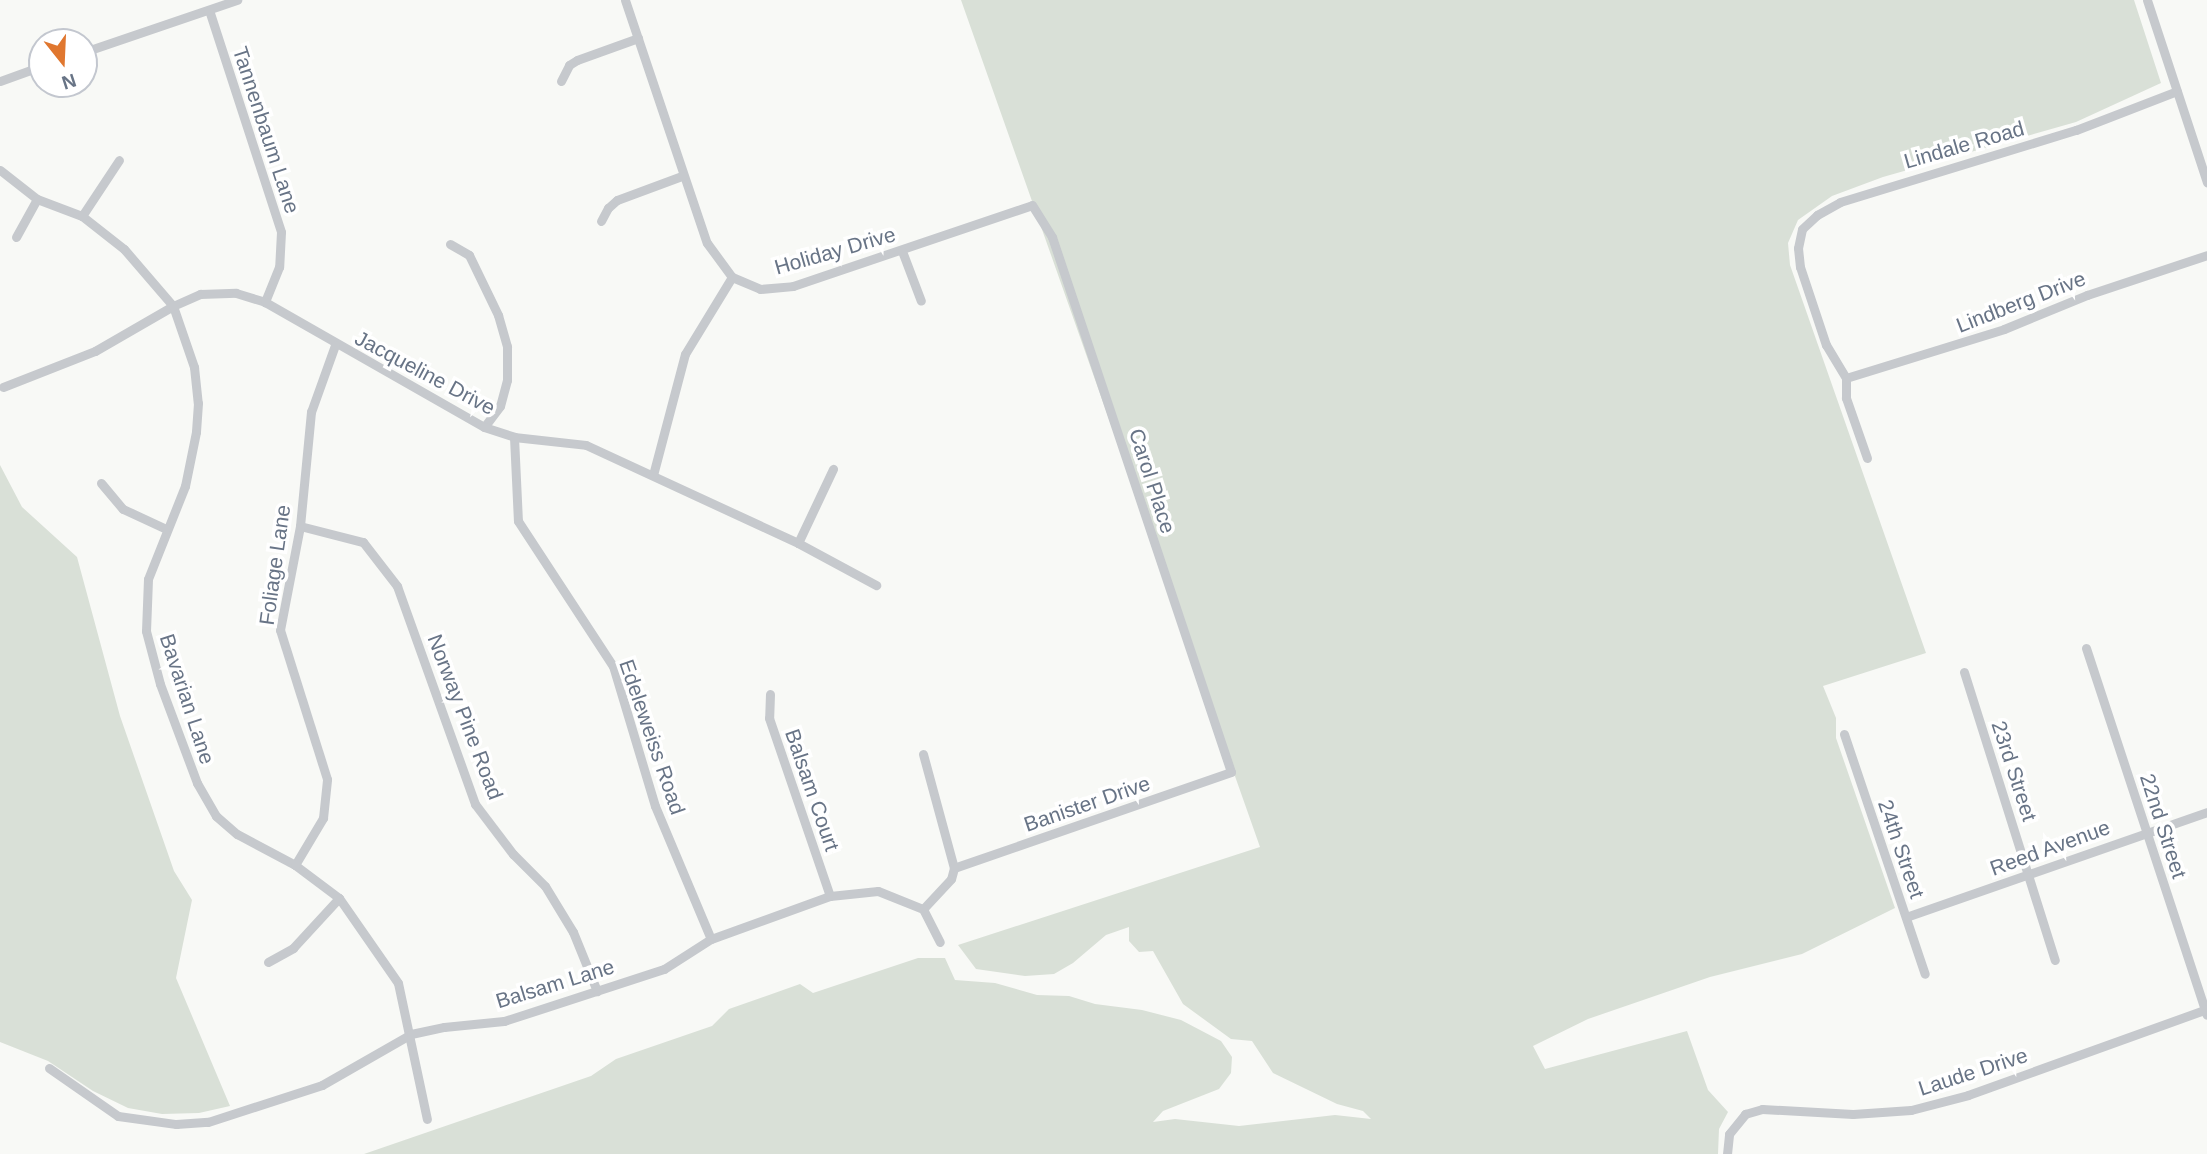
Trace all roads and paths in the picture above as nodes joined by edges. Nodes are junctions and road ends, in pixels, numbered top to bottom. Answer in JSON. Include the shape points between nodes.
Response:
{"nodes":[{"id":1,"x":237,"y":0,"type":"edge"},
{"id":2,"x":625,"y":0,"type":"edge"},
{"id":3,"x":2147,"y":0,"type":"edge"},
{"id":4,"x":209,"y":10,"type":"junction"},
{"id":5,"x":638,"y":38,"type":"junction"},
{"id":6,"x":98,"y":47,"type":"edge"},
{"id":7,"x":28,"y":71,"type":"edge"},
{"id":8,"x":0,"y":81,"type":"edge"},
{"id":9,"x":561,"y":81,"type":"dead end"},
{"id":10,"x":2177,"y":91,"type":"junction"},
{"id":11,"x":119,"y":160,"type":"dead end"},
{"id":12,"x":0,"y":170,"type":"edge"},
{"id":13,"x":682,"y":176,"type":"junction"},
{"id":14,"x":2207,"y":182,"type":"edge"},
{"id":15,"x":37,"y":199,"type":"junction"},
{"id":16,"x":1032,"y":205,"type":"joint"},
{"id":17,"x":82,"y":216,"type":"junction"},
{"id":18,"x":601,"y":221,"type":"dead end"},
{"id":19,"x":16,"y":237,"type":"dead end"},
{"id":20,"x":450,"y":244,"type":"dead end"},
{"id":21,"x":902,"y":251,"type":"junction"},
{"id":22,"x":2207,"y":255,"type":"edge"},
{"id":23,"x":732,"y":277,"type":"junction"},
{"id":24,"x":921,"y":301,"type":"dead end"},
{"id":25,"x":265,"y":302,"type":"junction"},
{"id":26,"x":173,"y":306,"type":"junction"},
{"id":27,"x":335,"y":345,"type":"junction"},
{"id":28,"x":1846,"y":378,"type":"junction"},
{"id":29,"x":3,"y":387,"type":"dead end"},
{"id":30,"x":484,"y":427,"type":"junction"},
{"id":31,"x":514,"y":437,"type":"junction"},
{"id":32,"x":1867,"y":458,"type":"dead end"},
{"id":33,"x":833,"y":469,"type":"dead end"},
{"id":34,"x":653,"y":475,"type":"junction"},
{"id":35,"x":101,"y":483,"type":"dead end"},
{"id":36,"x":300,"y":526,"type":"junction"},
{"id":37,"x":166,"y":529,"type":"junction"},
{"id":38,"x":798,"y":543,"type":"junction"},
{"id":39,"x":876,"y":584,"type":"dead end"},
{"id":40,"x":2086,"y":649,"type":"dead end"},
{"id":41,"x":1964,"y":672,"type":"dead end"},
{"id":42,"x":770,"y":694,"type":"dead end"},
{"id":43,"x":1843,"y":734,"type":"dead end"},
{"id":44,"x":923,"y":754,"type":"dead end"},
{"id":45,"x":1231,"y":772,"type":"joint"},
{"id":46,"x":2207,"y":812,"type":"edge"},
{"id":47,"x":2147,"y":832,"type":"junction"},
{"id":48,"x":295,"y":865,"type":"junction"},
{"id":49,"x":954,"y":868,"type":"junction"},
{"id":50,"x":2028,"y":874,"type":"junction"},
{"id":51,"x":830,"y":896,"type":"junction"},
{"id":52,"x":339,"y":898,"type":"junction"},
{"id":53,"x":923,"y":909,"type":"junction"},
{"id":54,"x":1906,"y":917,"type":"junction"},
{"id":55,"x":711,"y":939,"type":"junction"},
{"id":56,"x":940,"y":942,"type":"dead end"},
{"id":57,"x":2055,"y":960,"type":"dead end"},
{"id":58,"x":268,"y":962,"type":"dead end"},
{"id":59,"x":1925,"y":974,"type":"dead end"},
{"id":60,"x":597,"y":991,"type":"junction"},
{"id":61,"x":2206,"y":1011,"type":"edge"},
{"id":62,"x":411,"y":1034,"type":"junction"},
{"id":63,"x":49,"y":1068,"type":"dead end"},
{"id":64,"x":427,"y":1119,"type":"dead end"},
{"id":65,"x":1727,"y":1154,"type":"edge"}],
"edges":[{"from":1,"to":4,"type":"street"},
{"from":2,"to":5,"type":"street"},
{"from":3,"to":10,"type":"street"},
{"from":4,"to":6,"type":"street"},
{"from":4,"to":25,"type":"street","name":"Tannenbaum Lane","via":[[281,232],[279,267]]},
{"from":5,"to":9,"type":"street","via":[[577,60]]},
{"from":5,"to":13,"type":"street"},
{"from":7,"to":8,"type":"street"},
{"from":10,"to":14,"type":"street"},
{"from":10,"to":28,"type":"street","name":"Lindale Road","via":[[2076,130],[1840,202],[1817,215],[1802,229],[1800,267],[1826,345]]},
{"from":11,"to":17,"type":"street"},
{"from":12,"to":15,"type":"street","name":"Bavarian Lane"},
{"from":13,"to":18,"type":"street","via":[[617,201]]},
{"from":13,"to":23,"type":"street","via":[[706,243]]},
{"from":15,"to":17,"type":"street","name":"Bavarian Lane"},
{"from":15,"to":19,"type":"street"},
{"from":16,"to":21,"type":"street","name":"Holiday Drive"},
{"from":16,"to":45,"type":"street","name":"Carol Place","via":[[1052,237]]},
{"from":17,"to":26,"type":"street","name":"Bavarian Lane","via":[[124,249]]},
{"from":20,"to":30,"type":"street","via":[[469,256],[498,315],[507,348],[507,380],[500,406]]},
{"from":21,"to":23,"type":"street","name":"Holiday Drive","via":[[793,286],[760,289]]},
{"from":21,"to":24,"type":"street"},
{"from":22,"to":28,"type":"street","name":"Lindberg Drive","via":[[2087,295],[2004,330]]},
{"from":23,"to":34,"type":"street","via":[[685,354]]},
{"from":25,"to":26,"type":"street","name":"Jacqueline Drive","via":[[217,292]]},
{"from":25,"to":27,"type":"street","name":"Jacqueline Drive"},
{"from":26,"to":29,"type":"street","name":"Jacqueline Drive","via":[[95,351]]},
{"from":26,"to":37,"type":"street","name":"Bavarian Lane","via":[[194,367],[198,403],[185,486]]},
{"from":27,"to":30,"type":"street","name":"Jacqueline Drive"},
{"from":27,"to":36,"type":"street","name":"Foliage Lane","via":[[311,412]]},
{"from":28,"to":32,"type":"street","via":[[1846,398]]},
{"from":30,"to":31,"type":"street","name":"Jacqueline Drive"},
{"from":31,"to":34,"type":"street","name":"Jacqueline Drive","via":[[586,445]]},
{"from":31,"to":55,"type":"street","name":"Edeleweiss Road","via":[[518,521],[613,666],[655,806]]},
{"from":33,"to":38,"type":"street"},
{"from":34,"to":38,"type":"street","name":"Jacqueline Drive"},
{"from":35,"to":37,"type":"street","via":[[123,509]]},
{"from":36,"to":48,"type":"street","name":"Foliage Lane","via":[[280,630],[327,779],[323,818]]},
{"from":36,"to":60,"type":"street","name":"Norway Pine Road","via":[[363,542],[397,586],[475,804],[513,854],[545,886],[573,932]]},
{"from":37,"to":48,"type":"street","name":"Bavarian Lane","via":[[148,579],[146,631],[160,684],[197,783],[229,829]]},
{"from":38,"to":39,"type":"street","name":"Jacqueline Drive"},
{"from":40,"to":47,"type":"street","name":"22nd Street"},
{"from":41,"to":50,"type":"street","name":"23rd Street"},
{"from":42,"to":51,"type":"street","name":"Balsam Court","via":[[769,718]]},
{"from":43,"to":54,"type":"street","name":"24th Street"},
{"from":44,"to":49,"type":"street"},
{"from":45,"to":49,"type":"street","name":"Banister Drive"},
{"from":46,"to":47,"type":"street","name":"Reed Avenue"},
{"from":47,"to":50,"type":"street","name":"Reed Avenue"},
{"from":47,"to":61,"type":"street","name":"22nd Street"},
{"from":48,"to":52,"type":"street","name":"Bavarian Lane"},
{"from":49,"to":53,"type":"street","via":[[951,878]]},
{"from":50,"to":54,"type":"street","name":"Reed Avenue"},
{"from":50,"to":57,"type":"street","name":"23rd Street"},
{"from":51,"to":53,"type":"street","name":"Balsam Lane","via":[[878,891]]},
{"from":51,"to":55,"type":"street","name":"Balsam Lane"},
{"from":52,"to":58,"type":"street","via":[[293,948]]},
{"from":52,"to":62,"type":"street","name":"Bavarian Lane","via":[[398,983]]},
{"from":53,"to":56,"type":"street"},
{"from":54,"to":59,"type":"street","name":"24th Street"},
{"from":55,"to":60,"type":"street","name":"Balsam Lane","via":[[664,968]]},
{"from":60,"to":62,"type":"street","name":"Balsam Lane","via":[[504,1021]]},
{"from":61,"to":65,"type":"street","name":"Laude Drive","via":[[1968,1095],[1911,1110],[1853,1114],[1762,1109],[1745,1115],[1729,1134]]},
{"from":62,"to":63,"type":"street","name":"Balsam Lane","via":[[321,1085],[208,1122],[176,1124],[118,1116]]},
{"from":62,"to":64,"type":"street","name":"Bavarian Lane","via":[[415,1075]]}]}
